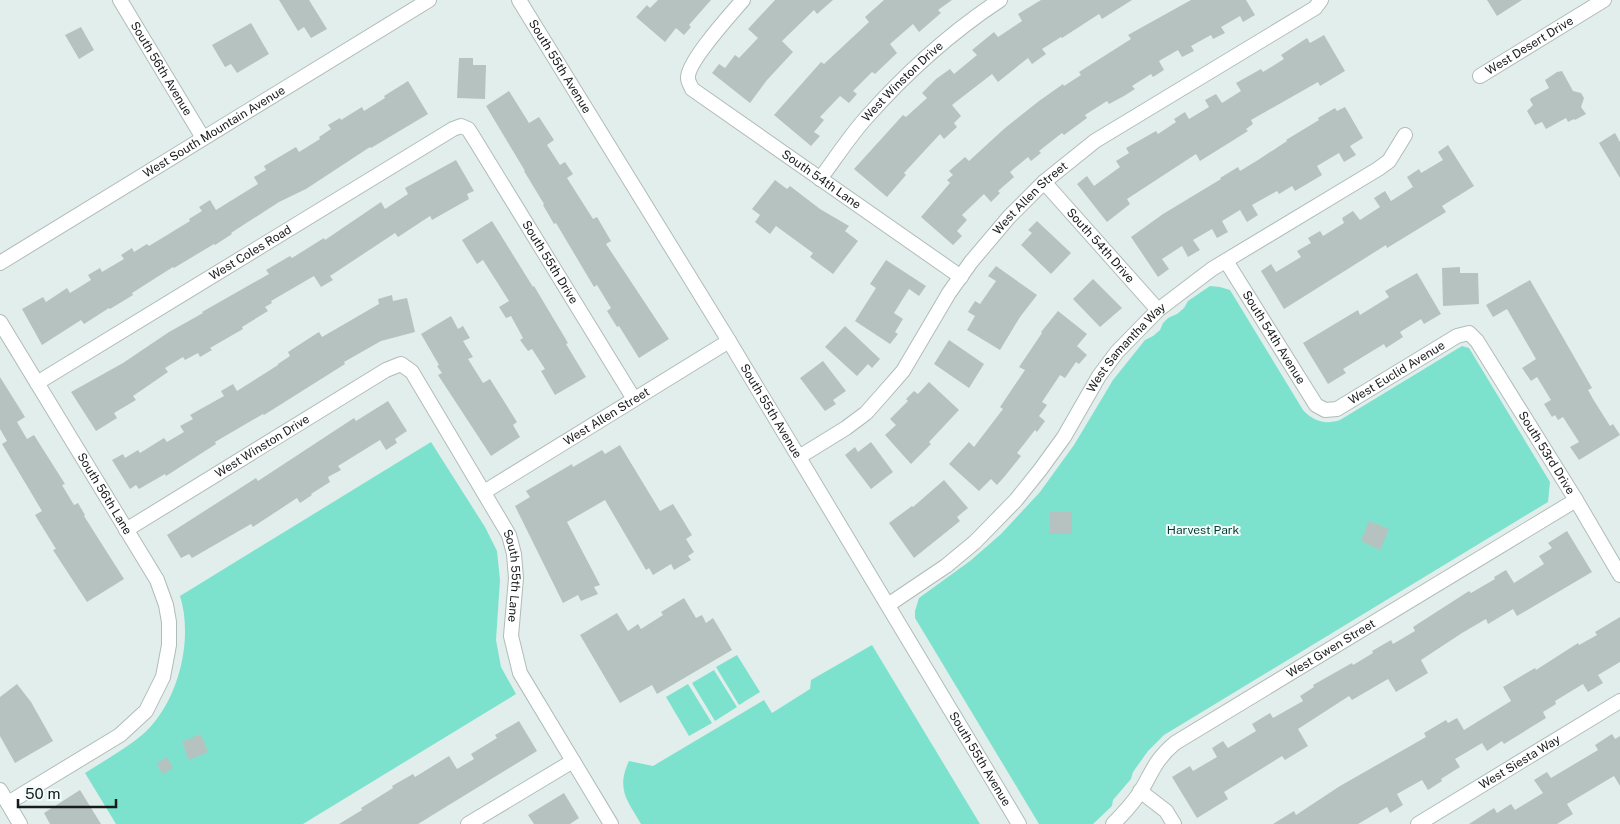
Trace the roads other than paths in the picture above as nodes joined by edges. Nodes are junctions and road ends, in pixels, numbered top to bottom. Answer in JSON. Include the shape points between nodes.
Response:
{"nodes":[{"id":1,"x":120,"y":0,"type":"edge"},
{"id":2,"x":429,"y":0,"type":"edge"},
{"id":3,"x":519,"y":0,"type":"edge"},
{"id":4,"x":743,"y":0,"type":"edge"},
{"id":5,"x":1000,"y":0,"type":"edge"},
{"id":6,"x":1321,"y":0,"type":"edge"},
{"id":7,"x":1604,"y":0,"type":"edge"},
{"id":8,"x":1582,"y":6,"type":"edge"},
{"id":9,"x":1480,"y":76,"type":"dead end"},
{"id":10,"x":465,"y":126,"type":"joint"},
{"id":11,"x":1405,"y":135,"type":"dead end"},
{"id":12,"x":203,"y":138,"type":"junction"},
{"id":13,"x":820,"y":179,"type":"junction"},
{"id":14,"x":1044,"y":182,"type":"junction"},
{"id":15,"x":1226,"y":261,"type":"junction"},
{"id":16,"x":0,"y":263,"type":"edge"},
{"id":17,"x":960,"y":277,"type":"junction"},
{"id":18,"x":1158,"y":310,"type":"junction"},
{"id":19,"x":0,"y":322,"type":"edge"},
{"id":20,"x":1469,"y":333,"type":"joint"},
{"id":21,"x":729,"y":341,"type":"junction"},
{"id":22,"x":401,"y":364,"type":"joint"},
{"id":23,"x":37,"y":383,"type":"junction"},
{"id":24,"x":634,"y":399,"type":"junction"},
{"id":25,"x":1325,"y":410,"type":"joint"},
{"id":26,"x":799,"y":457,"type":"junction"},
{"id":27,"x":484,"y":492,"type":"junction"},
{"id":28,"x":1576,"y":500,"type":"junction"},
{"id":29,"x":126,"y":530,"type":"junction"},
{"id":30,"x":1620,"y":575,"type":"edge"},
{"id":31,"x":888,"y":605,"type":"junction"},
{"id":32,"x":1620,"y":701,"type":"edge"},
{"id":33,"x":573,"y":761,"type":"junction"},
{"id":34,"x":0,"y":790,"type":"edge"},
{"id":35,"x":1140,"y":791,"type":"junction"},
{"id":36,"x":8,"y":803,"type":"junction"},
{"id":37,"x":20,"y":824,"type":"edge"},
{"id":38,"x":468,"y":824,"type":"edge"},
{"id":39,"x":612,"y":824,"type":"edge"},
{"id":40,"x":1020,"y":824,"type":"edge"},
{"id":41,"x":1113,"y":824,"type":"edge"},
{"id":42,"x":1174,"y":824,"type":"edge"},
{"id":43,"x":1418,"y":824,"type":"edge"}],
"edges":[{"from":1,"to":12,"type":"street","name":"South 56th Avenue"},
{"from":2,"to":12,"type":"street","name":"West South Mountain Avenue"},
{"from":3,"to":21,"type":"street","name":"South 55th Avenue"},
{"from":4,"to":13,"type":"street","name":"South 54th Lane","via":[[690,67],[687,79],[692,89]]},
{"from":5,"to":13,"type":"street","name":"West Winston Drive","via":[[978,14],[914,68],[865,119]]},
{"from":6,"to":14,"type":"street","name":"West Allen Street","via":[[1315,8],[1096,141]]},
{"from":7,"to":8,"type":"street","name":"West Desert Drive"},
{"from":8,"to":9,"type":"street","name":"West Desert Drive"},
{"from":10,"to":23,"type":"street","name":"West Coles Road","via":[[453,129]]},
{"from":10,"to":24,"type":"street","name":"South 55th Drive"},
{"from":11,"to":15,"type":"street","name":"West Samantha Way","via":[[1389,161],[1378,169]]},
{"from":12,"to":16,"type":"street","name":"West South Mountain Avenue"},
{"from":13,"to":17,"type":"street","name":"South 54th Lane"},
{"from":14,"to":17,"type":"street","name":"West Allen Street","via":[[992,237]]},
{"from":14,"to":18,"type":"street","name":"South 54th Drive"},
{"from":15,"to":18,"type":"street","name":"West Samantha Way"},
{"from":15,"to":25,"type":"street","name":"South 54th Avenue","via":[[1316,405]]},
{"from":17,"to":26,"type":"street","name":"West Allen Street","via":[[903,371],[866,413]]},
{"from":18,"to":31,"type":"street","name":"West Samantha Way","via":[[1103,370],[1064,437],[1016,500],[946,566]]},
{"from":19,"to":23,"type":"street","name":"South 56th Lane"},
{"from":20,"to":25,"type":"street","name":"West Euclid Avenue","via":[[1457,336],[1337,409]]},
{"from":20,"to":28,"type":"street","name":"South 53rd Drive"},
{"from":21,"to":24,"type":"street","name":"West Allen Street"},
{"from":21,"to":26,"type":"street","name":"South 55th Avenue"},
{"from":22,"to":27,"type":"street","name":"South 55th Lane","via":[[412,372]]},
{"from":22,"to":29,"type":"street","name":"West Winston Drive","via":[[386,370]]},
{"from":23,"to":29,"type":"street","name":"South 56th Lane"},
{"from":24,"to":27,"type":"street","name":"West Allen Street"},
{"from":26,"to":31,"type":"street","name":"South 55th Avenue"},
{"from":27,"to":33,"type":"street","name":"South 55th Lane","via":[[509,535],[514,554],[516,578],[511,636],[520,673]]},
{"from":28,"to":30,"type":"street","name":"South 53rd Drive"},
{"from":28,"to":35,"type":"street","name":"West Gwen Street","via":[[1175,743],[1162,754]]},
{"from":29,"to":36,"type":"street","name":"South 56th Lane","via":[[157,580],[166,605],[170,645],[163,677],[146,711],[120,735]]},
{"from":31,"to":40,"type":"street","name":"South 55th Avenue"},
{"from":32,"to":43,"type":"street","name":"West Siesta Way"},
{"from":33,"to":38,"type":"street"},
{"from":33,"to":39,"type":"street","name":"South 55th Lane"},
{"from":34,"to":36,"type":"street"},
{"from":35,"to":41,"type":"street","name":"West Gwen Street"},
{"from":35,"to":42,"type":"street","via":[[1166,811]]},
{"from":36,"to":37,"type":"street"}]}
